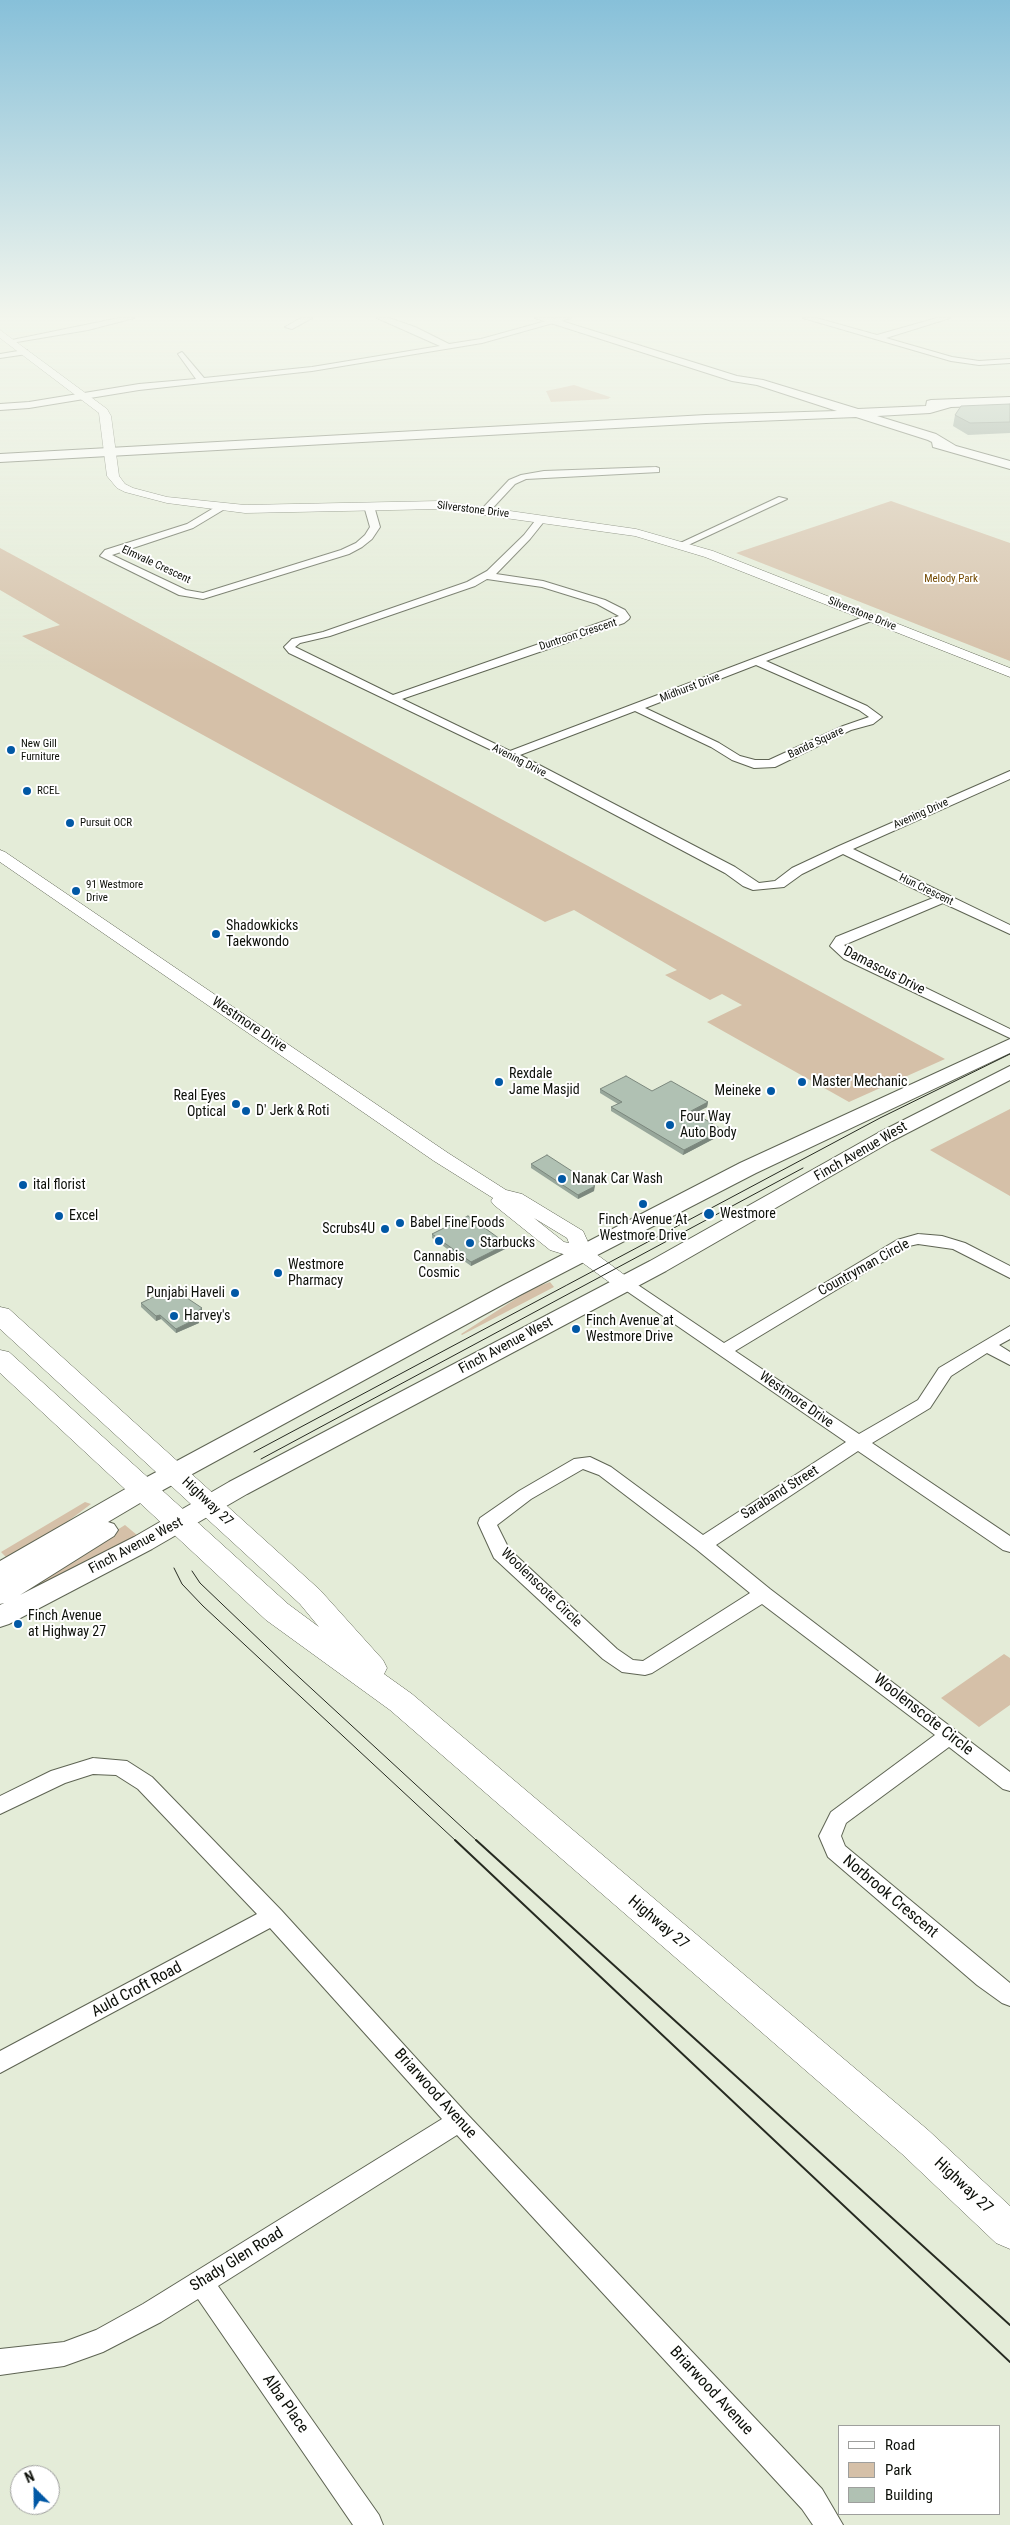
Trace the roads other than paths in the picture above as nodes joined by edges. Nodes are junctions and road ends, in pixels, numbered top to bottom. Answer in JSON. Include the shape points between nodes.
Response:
{"nodes":[{"id":1,"x":108,"y":436,"type":"edge"},
{"id":2,"x":402,"y":436,"type":"edge"},
{"id":3,"x":907,"y":436,"type":"edge"},
{"id":4,"x":928,"y":436,"type":"edge"},
{"id":5,"x":951,"y":447,"type":"junction"},
{"id":6,"x":110,"y":452,"type":"junction"},
{"id":7,"x":0,"y":458,"type":"edge"},
{"id":8,"x":1010,"y":465,"type":"edge"},
{"id":9,"x":656,"y":470,"type":"dead end"},
{"id":10,"x":782,"y":499,"type":"dead end"},
{"id":11,"x":369,"y":506,"type":"junction"},
{"id":12,"x":220,"y":508,"type":"junction"},
{"id":13,"x":485,"y":511,"type":"junction"},
{"id":14,"x":541,"y":519,"type":"junction"},
{"id":15,"x":681,"y":545,"type":"junction"},
{"id":16,"x":487,"y":576,"type":"junction"},
{"id":17,"x":870,"y":618,"type":"junction"},
{"id":18,"x":758,"y":662,"type":"junction"},
{"id":19,"x":1010,"y":673,"type":"edge"},
{"id":20,"x":391,"y":699,"type":"junction"},
{"id":21,"x":637,"y":708,"type":"junction"},
{"id":22,"x":510,"y":755,"type":"junction"},
{"id":23,"x":1010,"y":775,"type":"edge"},
{"id":24,"x":843,"y":849,"type":"junction"},
{"id":25,"x":0,"y":855,"type":"edge"},
{"id":26,"x":943,"y":898,"type":"junction"},
{"id":27,"x":1010,"y":930,"type":"edge"},
{"id":28,"x":1010,"y":1034,"type":"edge"},
{"id":29,"x":1010,"y":1045,"type":"edge"},
{"id":30,"x":1010,"y":1072,"type":"edge"},
{"id":31,"x":583,"y":1254,"type":"junction"},
{"id":32,"x":1010,"y":1273,"type":"edge"},
{"id":33,"x":624,"y":1283,"type":"junction"},
{"id":34,"x":0,"y":1315,"type":"edge"},
{"id":35,"x":1010,"y":1331,"type":"edge"},
{"id":36,"x":987,"y":1345,"type":"junction"},
{"id":37,"x":725,"y":1350,"type":"junction"},
{"id":38,"x":0,"y":1358,"type":"edge"},
{"id":39,"x":1010,"y":1360,"type":"edge"},
{"id":40,"x":858,"y":1443,"type":"junction"},
{"id":41,"x":180,"y":1477,"type":"junction"},
{"id":42,"x":148,"y":1495,"type":"junction"},
{"id":43,"x":210,"y":1505,"type":"junction"},
{"id":44,"x":179,"y":1523,"type":"junction"},
{"id":45,"x":703,"y":1544,"type":"junction"},
{"id":46,"x":1010,"y":1545,"type":"edge"},
{"id":47,"x":0,"y":1573,"type":"edge"},
{"id":48,"x":763,"y":1594,"type":"junction"},
{"id":49,"x":0,"y":1595,"type":"edge"},
{"id":50,"x":0,"y":1617,"type":"edge"},
{"id":51,"x":402,"y":1702,"type":"junction"},
{"id":52,"x":950,"y":1736,"type":"junction"},
{"id":53,"x":1010,"y":1783,"type":"edge"},
{"id":54,"x":0,"y":1806,"type":"edge"},
{"id":55,"x":273,"y":1916,"type":"junction"},
{"id":56,"x":1010,"y":1996,"type":"edge"},
{"id":57,"x":0,"y":2063,"type":"edge"},
{"id":58,"x":459,"y":2121,"type":"junction"},
{"id":59,"x":915,"y":2142,"type":"junction"},
{"id":60,"x":1010,"y":2208,"type":"edge"},
{"id":61,"x":1010,"y":2231,"type":"edge"},
{"id":62,"x":201,"y":2282,"type":"junction"},
{"id":63,"x":0,"y":2362,"type":"edge"},
{"id":64,"x":369,"y":2525,"type":"edge"},
{"id":65,"x":829,"y":2525,"type":"edge"}],
"edges":[{"from":1,"to":6,"type":"street","name":"Silverstone Drive"},
{"from":2,"to":6,"type":"main road"},
{"from":3,"to":5,"type":"main road"},
{"from":4,"to":5,"type":"main road"},
{"from":5,"to":8,"type":"main road"},
{"from":6,"to":7,"type":"main road"},
{"from":6,"to":12,"type":"street","name":"Silverstone Drive","via":[[114,478],[129,490],[154,498]]},
{"from":9,"to":13,"type":"street","via":[[524,477],[512,482]]},
{"from":10,"to":15,"type":"street"},
{"from":11,"to":12,"type":"street","name":"Silverstone Drive","via":[[265,510]]},
{"from":11,"to":12,"type":"street","name":"Elmvale Crescent","via":[[375,527],[359,545],[203,596],[184,593],[105,556],[190,526]]},
{"from":11,"to":13,"type":"street","name":"Silverstone Drive","via":[[426,504]]},
{"from":13,"to":14,"type":"street","name":"Silverstone Drive"},
{"from":14,"to":15,"type":"street","name":"Silverstone Drive","via":[[636,534]]},
{"from":14,"to":16,"type":"street","name":"Avening Drive"},
{"from":15,"to":17,"type":"street","name":"Silverstone Drive"},
{"from":16,"to":20,"type":"street","name":"Avening Drive","via":[[436,597],[296,641],[289,647],[293,652]]},
{"from":16,"to":20,"type":"street","name":"Duntroon Crescent","via":[[542,584],[570,592],[600,602],[625,617]]},
{"from":17,"to":18,"type":"street","name":"Midhurst Drive"},
{"from":17,"to":19,"type":"street","name":"Silverstone Drive"},
{"from":18,"to":21,"type":"street","name":"Midhurst Drive"},
{"from":18,"to":21,"type":"street","name":"Banda Square","via":[[863,708],[876,717],[771,764],[754,764]]},
{"from":20,"to":22,"type":"street","name":"Avening Drive"},
{"from":21,"to":22,"type":"street","name":"Midhurst Drive"},
{"from":22,"to":24,"type":"street","name":"Avening Drive","via":[[758,887],[779,884],[797,871]]},
{"from":23,"to":24,"type":"street","name":"Avening Drive"},
{"from":24,"to":26,"type":"street","name":"Hun Crescent"},
{"from":25,"to":31,"type":"street","name":"Westmore Drive","via":[[498,1194],[503,1204],[557,1246]]},
{"from":26,"to":27,"type":"street","name":"Hun Crescent"},
{"from":26,"to":28,"type":"street","name":"Damascus Drive","via":[[841,940],[837,946],[849,956]]},
{"from":29,"to":31,"type":"main road","name":"Finch Avenue West","via":[[772,1156]]},
{"from":30,"to":33,"type":"main road","name":"Finch Avenue West","via":[[885,1137]]},
{"from":31,"to":33,"type":"street","name":"Westmore Drive"},
{"from":31,"to":41,"type":"main road","name":"Finch Avenue West","via":[[512,1290]]},
{"from":32,"to":37,"type":"street","name":"Countryman Circle","via":[[959,1246],[942,1241],[910,1241]]},
{"from":33,"to":37,"type":"street","name":"Westmore Drive"},
{"from":33,"to":43,"type":"main road","name":"Finch Avenue West"},
{"from":34,"to":41,"type":"main road","name":"Highway 27"},
{"from":35,"to":36,"type":"street"},
{"from":36,"to":39,"type":"street"},
{"from":36,"to":40,"type":"street","via":[[945,1372],[924,1404]]},
{"from":37,"to":40,"type":"street","name":"Westmore Drive"},
{"from":38,"to":42,"type":"main road","name":"Highway 27"},
{"from":40,"to":45,"type":"street","name":"Saraband Street"},
{"from":40,"to":46,"type":"street","name":"Westmore Drive"},
{"from":41,"to":42,"type":"main road","name":"Finch Avenue West"},
{"from":41,"to":43,"type":"main road","name":"Highway 27"},
{"from":42,"to":44,"type":"main road","name":"Highway 27"},
{"from":42,"to":47,"type":"main road","name":"Finch Avenue West"},
{"from":42,"to":49,"type":"main road","name":"Finch Avenue West"},
{"from":43,"to":44,"type":"main road","name":"Finch Avenue West"},
{"from":43,"to":51,"type":"main road","name":"Highway 27","via":[[310,1597]]},
{"from":44,"to":50,"type":"main road","name":"Finch Avenue West"},
{"from":44,"to":51,"type":"main road","name":"Highway 27","via":[[277,1612]]},
{"from":45,"to":48,"type":"street","name":"Woolenscote Circle"},
{"from":45,"to":48,"type":"street","name":"Woolenscote Circle","via":[[605,1470],[590,1463],[580,1463],[525,1494],[488,1524],[501,1553],[610,1654],[629,1667],[645,1668],[659,1661]]},
{"from":48,"to":52,"type":"street","name":"Woolenscote Circle"},
{"from":51,"to":59,"type":"main road","name":"Highway 27"},
{"from":52,"to":53,"type":"street","name":"Woolenscote Circle"},
{"from":52,"to":56,"type":"street","name":"Norbrook Crescent","via":[[838,1818],[830,1836],[836,1851]]},
{"from":54,"to":55,"type":"street","name":"Briarwood Avenue","via":[[79,1769],[120,1767],[145,1783]]},
{"from":55,"to":57,"type":"street","name":"Auld Croft Road"},
{"from":55,"to":58,"type":"street","name":"Briarwood Avenue"},
{"from":58,"to":62,"type":"street","name":"Shady Glen Road"},
{"from":58,"to":65,"type":"street","name":"Briarwood Avenue","via":[[812,2499]]},
{"from":59,"to":60,"type":"main road","name":"Highway 27"},
{"from":59,"to":61,"type":"main road","name":"Highway 27"},
{"from":62,"to":63,"type":"street","name":"Shady Glen Road","via":[[103,2340],[64,2354]]},
{"from":62,"to":64,"type":"street","name":"Alba Place"}]}
